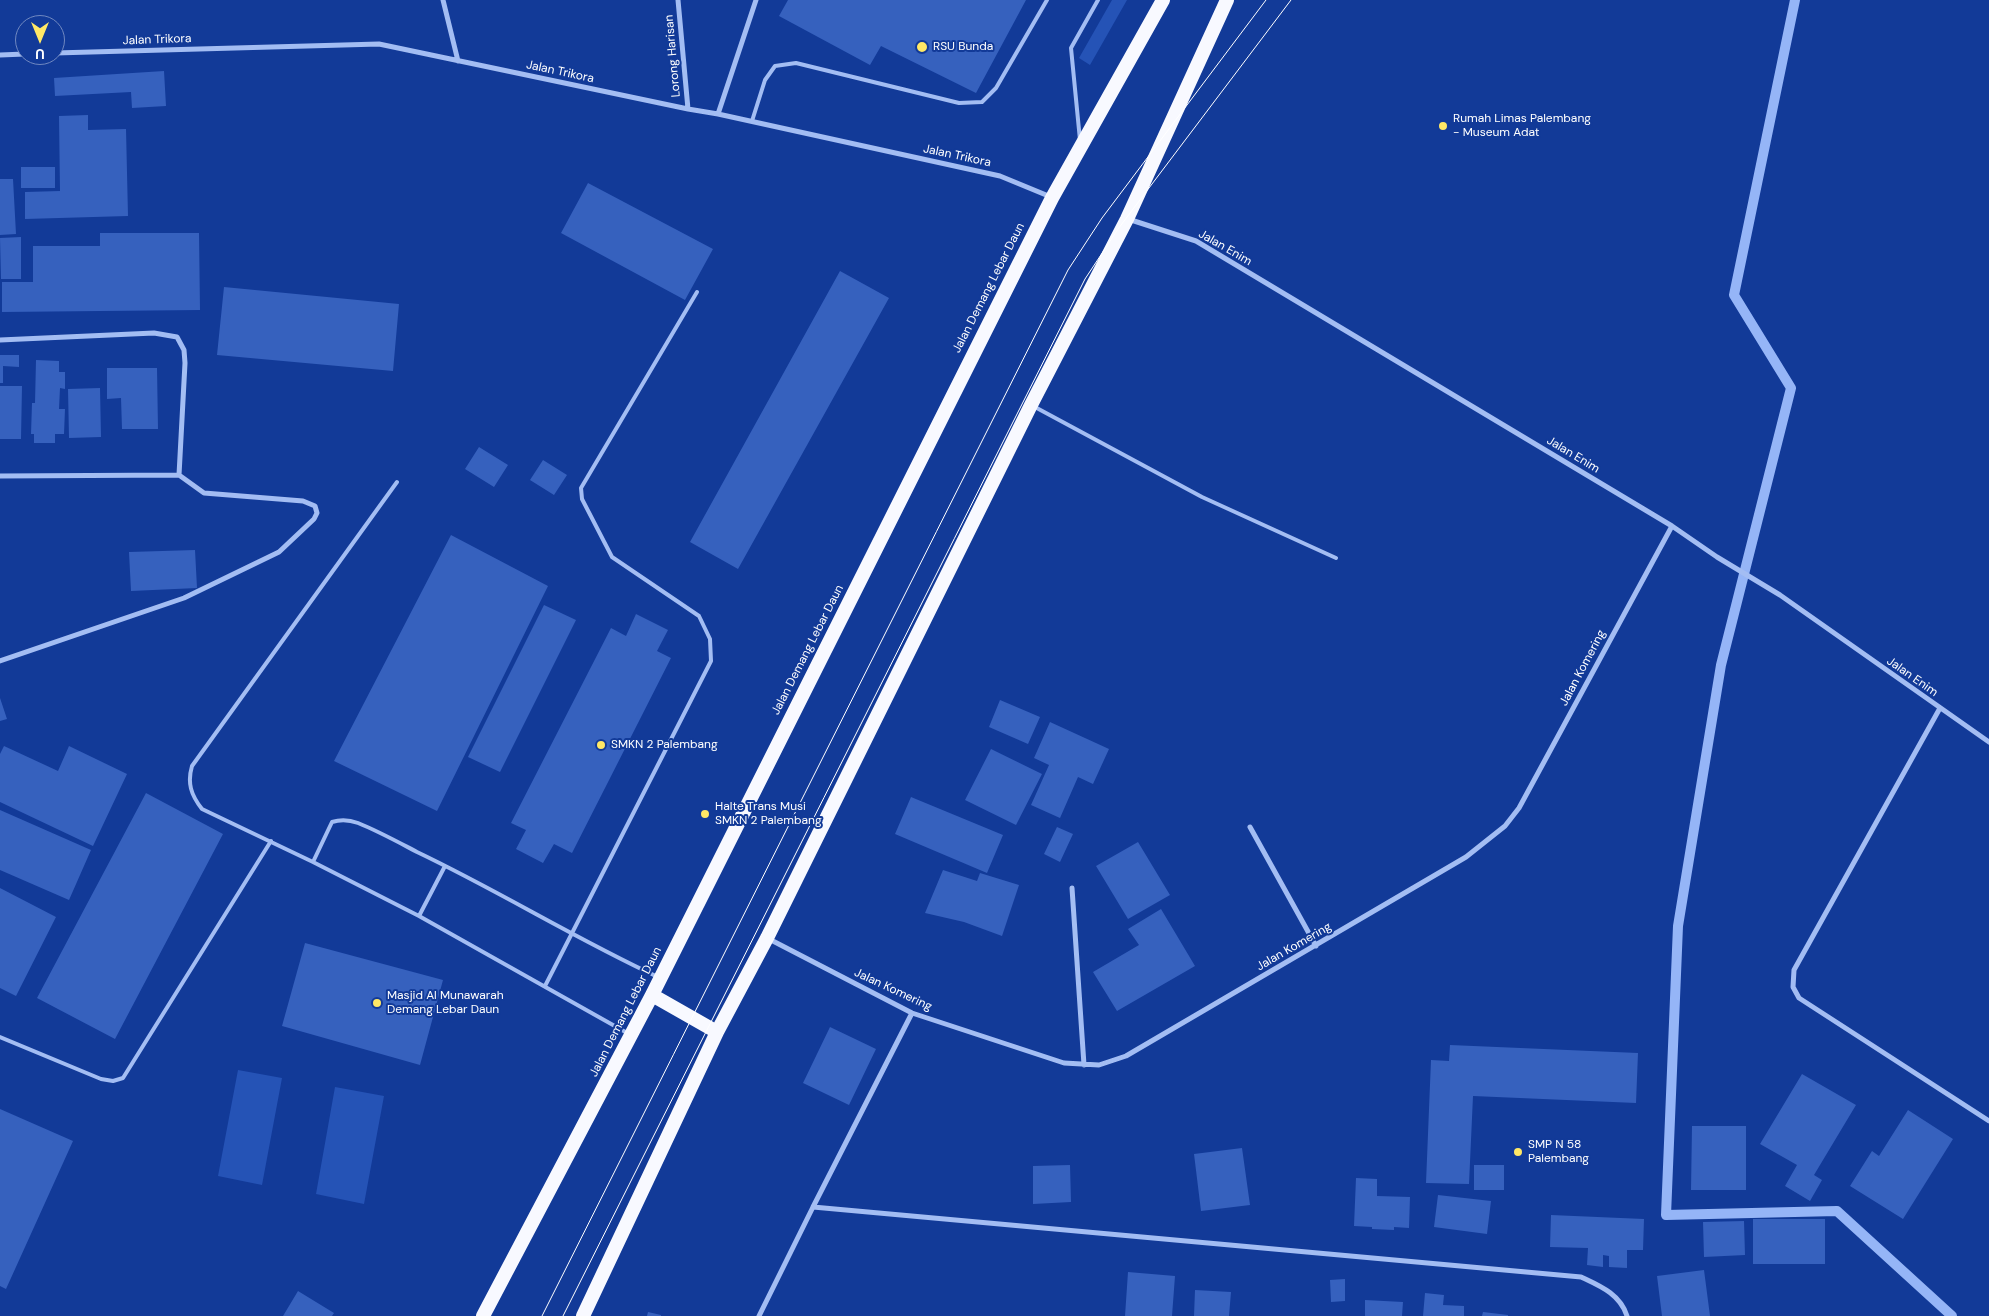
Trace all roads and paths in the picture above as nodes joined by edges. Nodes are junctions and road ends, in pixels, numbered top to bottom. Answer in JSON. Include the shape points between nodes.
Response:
{"nodes":[{"id":1,"x":443,"y":0,"type":"edge"},
{"id":2,"x":678,"y":0,"type":"edge"},
{"id":3,"x":756,"y":0,"type":"edge"},
{"id":4,"x":1047,"y":0,"type":"edge"},
{"id":5,"x":1098,"y":0,"type":"edge"},
{"id":6,"x":1164,"y":0,"type":"edge"},
{"id":7,"x":1226,"y":0,"type":"edge"},
{"id":8,"x":65,"y":53,"type":"edge"},
{"id":9,"x":15,"y":54,"type":"edge"},
{"id":10,"x":0,"y":55,"type":"edge"},
{"id":11,"x":458,"y":61,"type":"junction"},
{"id":12,"x":688,"y":109,"type":"junction"},
{"id":13,"x":718,"y":114,"type":"junction"},
{"id":14,"x":752,"y":121,"type":"junction"},
{"id":15,"x":1081,"y":147,"type":"junction"},
{"id":16,"x":1052,"y":198,"type":"junction"},
{"id":17,"x":1127,"y":219,"type":"junction"},
{"id":18,"x":697,"y":292,"type":"dead end"},
{"id":19,"x":0,"y":340,"type":"edge"},
{"id":20,"x":1032,"y":405,"type":"junction"},
{"id":21,"x":179,"y":475,"type":"junction"},
{"id":22,"x":0,"y":476,"type":"edge"},
{"id":23,"x":397,"y":482,"type":"dead end"},
{"id":24,"x":1672,"y":526,"type":"junction"},
{"id":25,"x":1336,"y":558,"type":"dead end"},
{"id":26,"x":0,"y":661,"type":"edge"},
{"id":27,"x":1940,"y":708,"type":"junction"},
{"id":28,"x":1989,"y":742,"type":"edge"},
{"id":29,"x":1250,"y":827,"type":"dead end"},
{"id":30,"x":271,"y":841,"type":"junction"},
{"id":31,"x":314,"y":862,"type":"junction"},
{"id":32,"x":446,"y":866,"type":"junction"},
{"id":33,"x":1072,"y":888,"type":"dead end"},
{"id":34,"x":419,"y":916,"type":"junction"},
{"id":35,"x":571,"y":932,"type":"junction"},
{"id":36,"x":767,"y":938,"type":"junction"},
{"id":37,"x":1316,"y":946,"type":"junction"},
{"id":38,"x":660,"y":979,"type":"junction"},
{"id":39,"x":545,"y":986,"type":"junction"},
{"id":40,"x":652,"y":995,"type":"junction"},
{"id":41,"x":912,"y":1013,"type":"junction"},
{"id":42,"x":717,"y":1032,"type":"junction"},
{"id":43,"x":631,"y":1035,"type":"junction"},
{"id":44,"x":0,"y":1037,"type":"edge"},
{"id":45,"x":1084,"y":1065,"type":"junction"},
{"id":46,"x":1989,"y":1121,"type":"edge"},
{"id":47,"x":813,"y":1207,"type":"junction"},
{"id":48,"x":483,"y":1316,"type":"edge"},
{"id":49,"x":583,"y":1316,"type":"edge"},
{"id":50,"x":759,"y":1316,"type":"edge"},
{"id":51,"x":1627,"y":1316,"type":"edge"}],
"edges":[{"from":1,"to":11,"type":"street"},
{"from":2,"to":12,"type":"street","name":"Lorong Harisan"},
{"from":3,"to":13,"type":"street"},
{"from":4,"to":14,"type":"lane","via":[[996,88],[982,102],[959,103],[796,62],[775,66],[765,80]]},
{"from":5,"to":15,"type":"lane","via":[[1071,48]]},
{"from":6,"to":15,"type":"highway","name":"Jalan Demang Lebar Daun"},
{"from":7,"to":17,"type":"highway"},
{"from":8,"to":11,"type":"street","name":"Jalan Trikora","via":[[379,44]]},
{"from":9,"to":10,"type":"street"},
{"from":11,"to":12,"type":"street","name":"Jalan Trikora"},
{"from":12,"to":13,"type":"street","name":"Jalan Trikora"},
{"from":13,"to":14,"type":"street","name":"Jalan Trikora"},
{"from":14,"to":16,"type":"street","name":"Jalan Trikora","via":[[1000,176]]},
{"from":15,"to":16,"type":"highway","name":"Jalan Demang Lebar Daun"},
{"from":16,"to":38,"type":"highway","name":"Jalan Demang Lebar Daun"},
{"from":17,"to":20,"type":"highway"},
{"from":17,"to":24,"type":"street","name":"Jalan Enim","via":[[1196,241]]},
{"from":18,"to":35,"type":"lane","via":[[581,488],[582,499],[612,557],[699,616],[710,639],[711,660]]},
{"from":19,"to":21,"type":"street","via":[[154,333],[176,337],[184,350],[185,363]]},
{"from":20,"to":25,"type":"lane","via":[[1202,497]]},
{"from":20,"to":36,"type":"highway"},
{"from":21,"to":22,"type":"street"},
{"from":21,"to":26,"type":"street","via":[[204,493],[303,501],[315,506],[317,513],[314,520],[279,552],[184,598]]},
{"from":23,"to":30,"type":"lane","via":[[192,766],[191,792],[202,808]]},
{"from":24,"to":27,"type":"street","name":"Jalan Enim","via":[[1780,595]]},
{"from":24,"to":37,"type":"street","name":"Jalan Komering","via":[[1519,808],[1506,826],[1466,857]]},
{"from":27,"to":28,"type":"street","name":"Jalan Enim"},
{"from":27,"to":46,"type":"street","via":[[1794,970],[1793,987],[1799,998]]},
{"from":29,"to":37,"type":"street"},
{"from":30,"to":31,"type":"lane"},
{"from":30,"to":44,"type":"lane","via":[[123,1078],[113,1081],[101,1079]]},
{"from":31,"to":32,"type":"lane","via":[[332,822],[340,820],[358,823]]},
{"from":31,"to":34,"type":"lane"},
{"from":32,"to":34,"type":"lane"},
{"from":32,"to":35,"type":"lane"},
{"from":33,"to":45,"type":"street"},
{"from":34,"to":39,"type":"lane"},
{"from":35,"to":38,"type":"lane","via":[[610,956]]},
{"from":35,"to":39,"type":"lane"},
{"from":36,"to":41,"type":"street","name":"Jalan Komering"},
{"from":36,"to":42,"type":"highway"},
{"from":37,"to":45,"type":"street","name":"Jalan Komering","via":[[1126,1056],[1099,1065]]},
{"from":38,"to":40,"type":"highway","name":"Jalan Demang Lebar Daun"},
{"from":39,"to":43,"type":"lane"},
{"from":40,"to":42,"type":"highway"},
{"from":40,"to":43,"type":"highway","name":"Jalan Demang Lebar Daun"},
{"from":41,"to":45,"type":"street","name":"Jalan Komering","via":[[1064,1062]]},
{"from":41,"to":47,"type":"street"},
{"from":42,"to":49,"type":"highway"},
{"from":43,"to":48,"type":"highway","name":"Jalan Demang Lebar Daun"},
{"from":47,"to":50,"type":"street"},
{"from":47,"to":51,"type":"street","via":[[1581,1277],[1613,1294]]}]}
